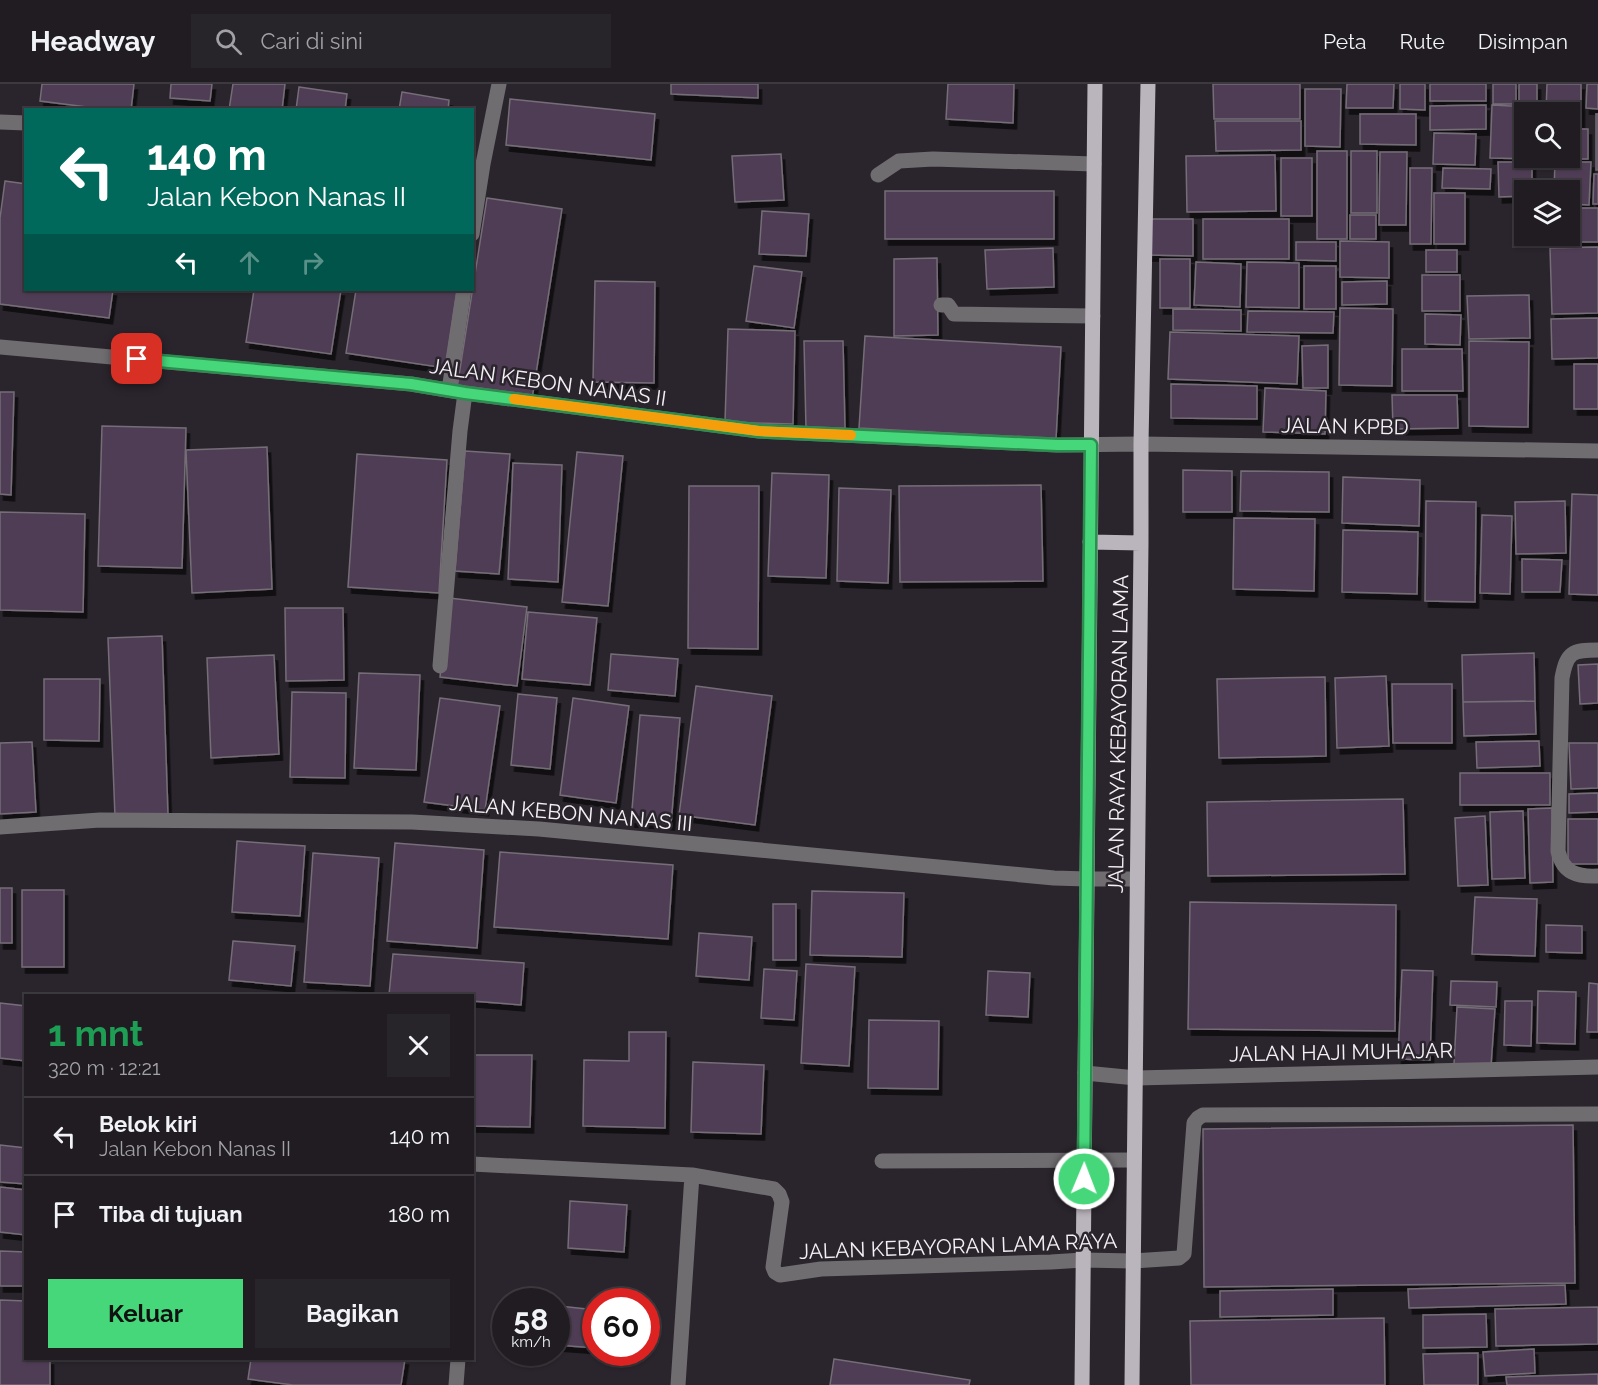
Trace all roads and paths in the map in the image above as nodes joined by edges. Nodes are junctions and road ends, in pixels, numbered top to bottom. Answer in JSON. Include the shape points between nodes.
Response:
{"nodes":[{"id":1,"x":499,"y":84,"type":"edge"},
{"id":2,"x":1095,"y":84,"type":"edge"},
{"id":3,"x":1148,"y":84,"type":"edge"},
{"id":4,"x":0,"y":122,"type":"edge"},
{"id":5,"x":24,"y":123,"type":"edge"},
{"id":6,"x":1094,"y":164,"type":"junction"},
{"id":7,"x":878,"y":175,"type":"dead end"},
{"id":8,"x":474,"y":221,"type":"edge"},
{"id":9,"x":464,"y":291,"type":"edge"},
{"id":10,"x":941,"y":305,"type":"dead end"},
{"id":11,"x":1093,"y":316,"type":"junction"},
{"id":12,"x":0,"y":347,"type":"edge"},
{"id":13,"x":449,"y":390,"type":"junction"},
{"id":14,"x":465,"y":393,"type":"junction"},
{"id":15,"x":1141,"y":444,"type":"junction"},
{"id":16,"x":1091,"y":445,"type":"junction"},
{"id":17,"x":1598,"y":451,"type":"edge"},
{"id":18,"x":1090,"y":542,"type":"junction"},
{"id":19,"x":1141,"y":543,"type":"junction"},
{"id":20,"x":1598,"y":650,"type":"edge"},
{"id":21,"x":440,"y":666,"type":"dead end"},
{"id":22,"x":0,"y":827,"type":"edge"},
{"id":23,"x":1598,"y":876,"type":"edge"},
{"id":24,"x":1087,"y":879,"type":"junction"},
{"id":25,"x":1137,"y":879,"type":"junction"},
{"id":26,"x":1598,"y":1067,"type":"edge"},
{"id":27,"x":1086,"y":1073,"type":"junction"},
{"id":28,"x":1136,"y":1078,"type":"junction"},
{"id":29,"x":1598,"y":1114,"type":"edge"},
{"id":30,"x":1085,"y":1159,"type":"junction"},
{"id":31,"x":1134,"y":1160,"type":"junction"},
{"id":32,"x":882,"y":1161,"type":"dead end"},
{"id":33,"x":474,"y":1164,"type":"edge"},
{"id":34,"x":692,"y":1175,"type":"junction"},
{"id":35,"x":1083,"y":1260,"type":"junction"},
{"id":36,"x":1133,"y":1261,"type":"junction"},
{"id":37,"x":458,"y":1360,"type":"edge"},
{"id":38,"x":456,"y":1385,"type":"edge"},
{"id":39,"x":678,"y":1385,"type":"edge"},
{"id":40,"x":1082,"y":1385,"type":"edge"},
{"id":41,"x":1132,"y":1385,"type":"edge"}],
"edges":[{"from":1,"to":8,"type":"street"},
{"from":2,"to":6,"type":"main road","name":"JALAN RAYA KEBAYORAN LAMA"},
{"from":3,"to":15,"type":"main road","name":"JALAN RAYA KEBAYORAN LAMA"},
{"from":4,"to":5,"type":"street"},
{"from":6,"to":7,"type":"street","via":[[933,159],[899,161]]},
{"from":6,"to":11,"type":"main road","name":"JALAN RAYA KEBAYORAN LAMA"},
{"from":9,"to":13,"type":"street"},
{"from":10,"to":11,"type":"street","via":[[948,305],[954,314]]},
{"from":11,"to":16,"type":"main road","name":"JALAN RAYA KEBAYORAN LAMA"},
{"from":12,"to":13,"type":"street","name":"JALAN KEBON NANAS II"},
{"from":13,"to":14,"type":"street","name":"JALAN KEBON NANAS II"},
{"from":14,"to":16,"type":"street","name":"JALAN KEBON NANAS II","via":[[759,431]]},
{"from":14,"to":21,"type":"street"},
{"from":15,"to":16,"type":"street","name":"JALAN KPBD"},
{"from":15,"to":17,"type":"street","name":"JALAN KPBD"},
{"from":15,"to":19,"type":"main road","name":"JALAN RAYA KEBAYORAN LAMA"},
{"from":16,"to":18,"type":"main road","name":"JALAN RAYA KEBAYORAN LAMA"},
{"from":18,"to":19,"type":"main road"},
{"from":18,"to":24,"type":"main road","name":"JALAN RAYA KEBAYORAN LAMA"},
{"from":19,"to":25,"type":"main road","name":"JALAN RAYA KEBAYORAN LAMA"},
{"from":20,"to":23,"type":"street","via":[[1571,654],[1565,663],[1558,850],[1570,872]]},
{"from":22,"to":24,"type":"street","name":"JALAN KEBON NANAS III","via":[[100,820],[412,822],[539,829]]},
{"from":24,"to":25,"type":"street","name":"JALAN KEBON NANAS III"},
{"from":24,"to":27,"type":"main road","name":"JALAN RAYA KEBAYORAN LAMA"},
{"from":25,"to":28,"type":"main road","name":"JALAN RAYA KEBAYORAN LAMA"},
{"from":26,"to":28,"type":"street","name":"JALAN HAJI MUHAJAR"},
{"from":27,"to":28,"type":"street","name":"JALAN HAJI MUHAJAR"},
{"from":27,"to":30,"type":"main road","name":"JALAN RAYA KEBAYORAN LAMA"},
{"from":28,"to":31,"type":"main road","name":"JALAN RAYA KEBAYORAN LAMA"},
{"from":29,"to":36,"type":"street","name":"JALAN KEBAYORAN LAMA RAYA","via":[[1203,1115],[1194,1124],[1184,1254],[1179,1258]]},
{"from":30,"to":31,"type":"street"},
{"from":30,"to":32,"type":"street"},
{"from":30,"to":35,"type":"main road","name":"JALAN RAYA KEBAYORAN LAMA"},
{"from":31,"to":36,"type":"main road","name":"JALAN RAYA KEBAYORAN LAMA"},
{"from":33,"to":34,"type":"street","name":"JALAN KEBAYORAN LAMA RAYA"},
{"from":34,"to":35,"type":"street","name":"JALAN KEBAYORAN LAMA RAYA","via":[[774,1189],[779,1194],[782,1202],[773,1267],[780,1275],[821,1269]]},
{"from":34,"to":39,"type":"street"},
{"from":35,"to":36,"type":"street","name":"JALAN KEBAYORAN LAMA RAYA"},
{"from":35,"to":40,"type":"main road","name":"JALAN RAYA KEBAYORAN LAMA"},
{"from":36,"to":41,"type":"main road","name":"JALAN RAYA KEBAYORAN LAMA"},
{"from":37,"to":38,"type":"street"}]}
